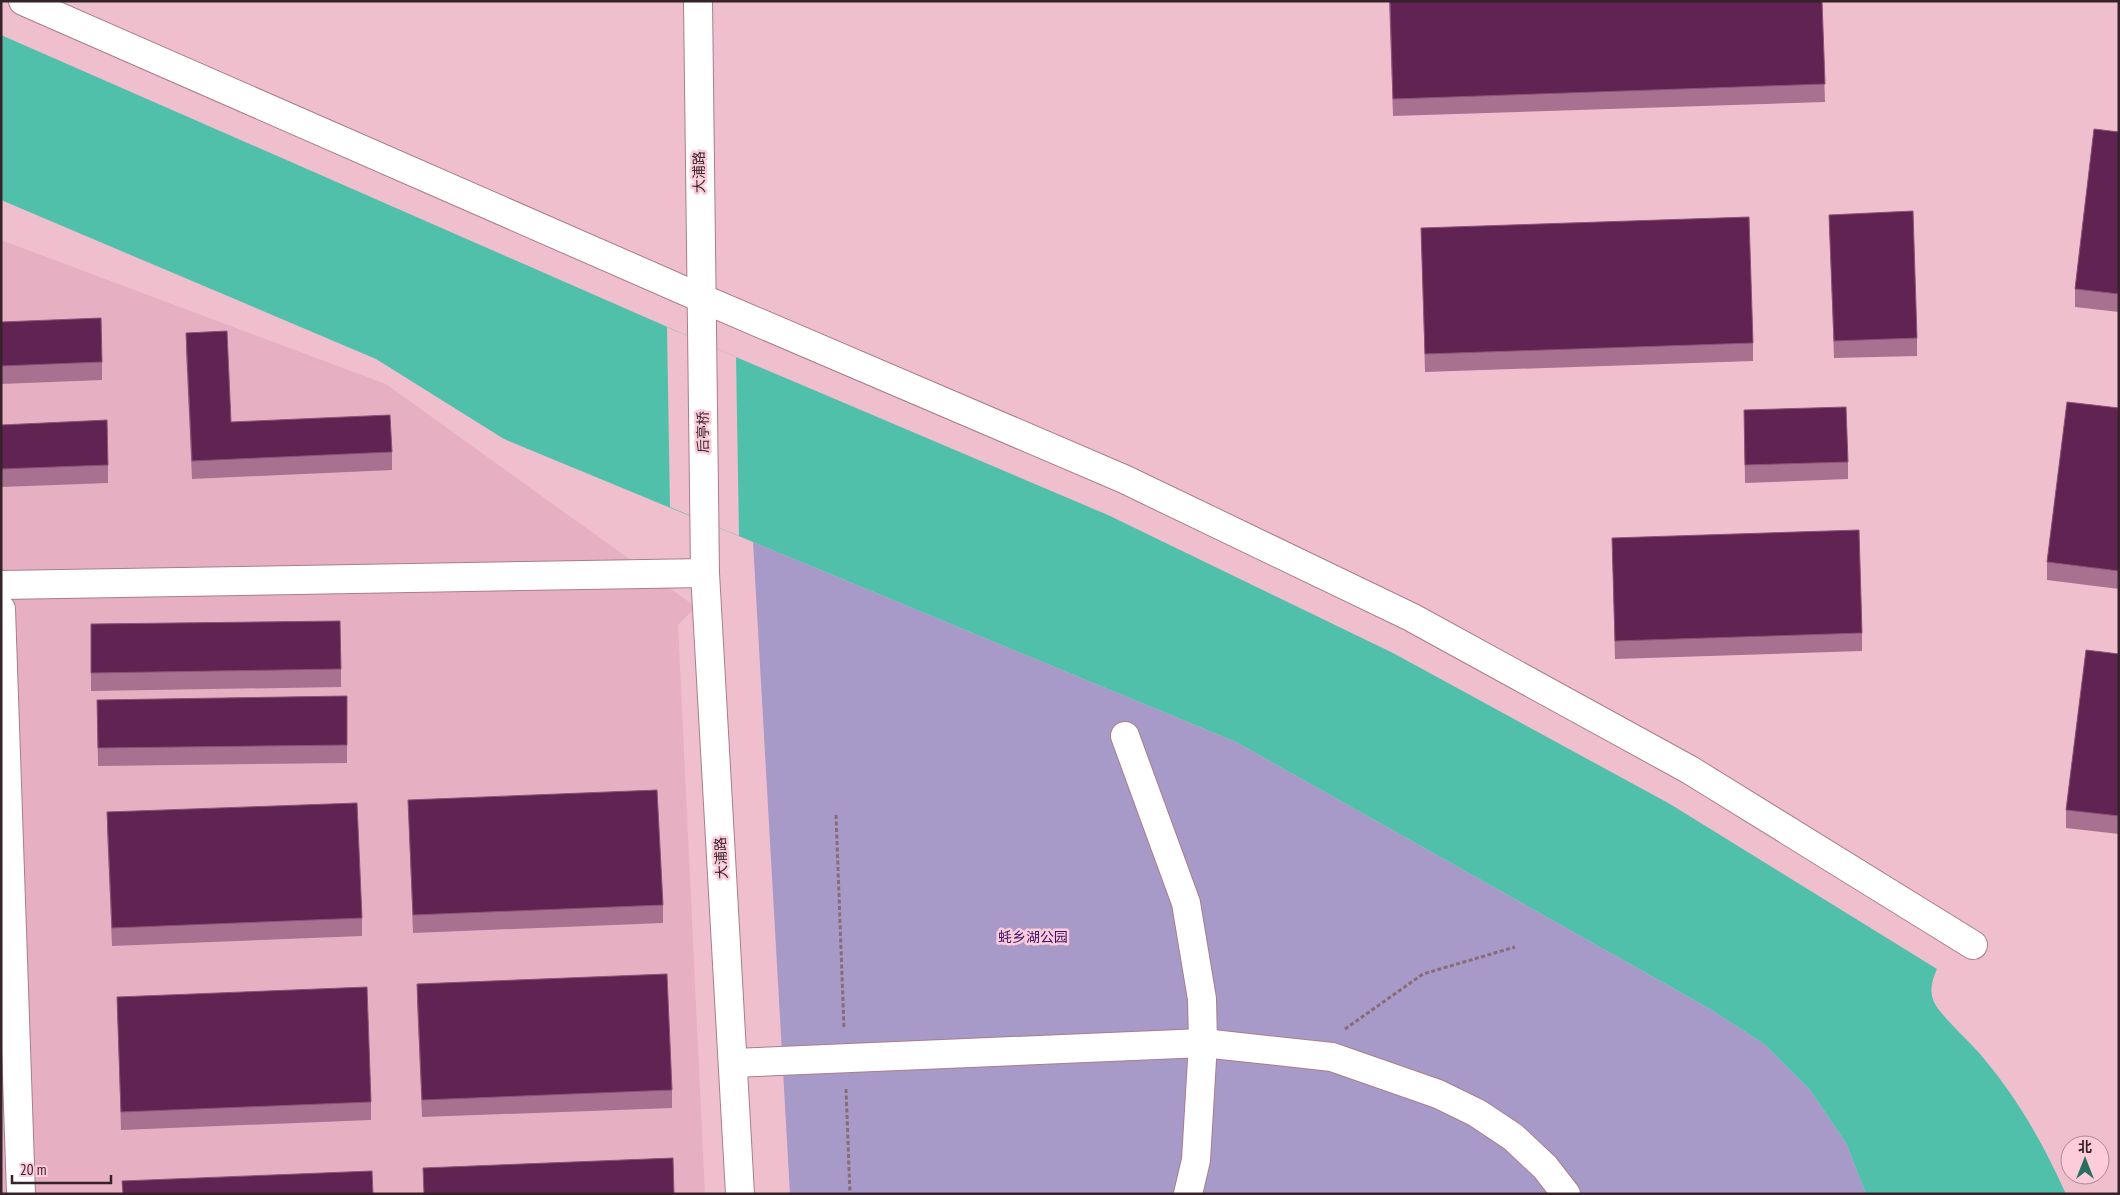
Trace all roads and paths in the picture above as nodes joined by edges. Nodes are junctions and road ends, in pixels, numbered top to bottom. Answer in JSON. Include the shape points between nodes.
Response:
{"nodes":[{"id":1,"x":23,"y":1,"type":"edge"},
{"id":2,"x":698,"y":1,"type":"edge"},
{"id":3,"x":701,"y":298,"type":"junction"},
{"id":4,"x":702,"y":342,"type":"joint"},
{"id":5,"x":704,"y":522,"type":"joint"},
{"id":6,"x":705,"y":573,"type":"junction"},
{"id":7,"x":1,"y":585,"type":"edge"},
{"id":8,"x":1,"y":609,"type":"edge"},
{"id":9,"x":1125,"y":736,"type":"dead end"},
{"id":10,"x":836,"y":815,"type":"dead end"},
{"id":11,"x":1972,"y":945,"type":"dead end"},
{"id":12,"x":1516,"y":948,"type":"dead end"},
{"id":13,"x":1203,"y":1043,"type":"junction"},
{"id":14,"x":1310,"y":1054,"type":"junction"},
{"id":15,"x":845,"y":1058,"type":"junction"},
{"id":16,"x":733,"y":1063,"type":"junction"},
{"id":17,"x":21,"y":1194,"type":"edge"},
{"id":18,"x":740,"y":1194,"type":"edge"},
{"id":19,"x":850,"y":1194,"type":"edge"},
{"id":20,"x":1188,"y":1194,"type":"edge"},
{"id":21,"x":1566,"y":1194,"type":"edge"}],
"edges":[{"from":1,"to":3,"type":"street"},
{"from":2,"to":3,"type":"street","name":"大浦路"},
{"from":3,"to":4,"type":"street","name":"大浦路"},
{"from":3,"to":11,"type":"street","via":[[1124,479],[1411,618],[1690,770]]},
{"from":4,"to":5,"type":"street","name":"后亭桥"},
{"from":5,"to":6,"type":"street","name":"大浦路"},
{"from":6,"to":7,"type":"street"},
{"from":6,"to":16,"type":"street","name":"大浦路"},
{"from":8,"to":17,"type":"street"},
{"from":9,"to":13,"type":"street","via":[[1186,904],[1202,999]]},
{"from":10,"to":15,"type":"path"},
{"from":12,"to":14,"type":"path","via":[[1423,974]]},
{"from":13,"to":14,"type":"street"},
{"from":13,"to":15,"type":"street"},
{"from":13,"to":20,"type":"street","via":[[1196,1160]]},
{"from":14,"to":21,"type":"street","via":[[1332,1057],[1438,1094],[1477,1113],[1513,1137]]},
{"from":15,"to":16,"type":"street"},
{"from":15,"to":19,"type":"path"},
{"from":16,"to":18,"type":"street","name":"大浦路"}]}
